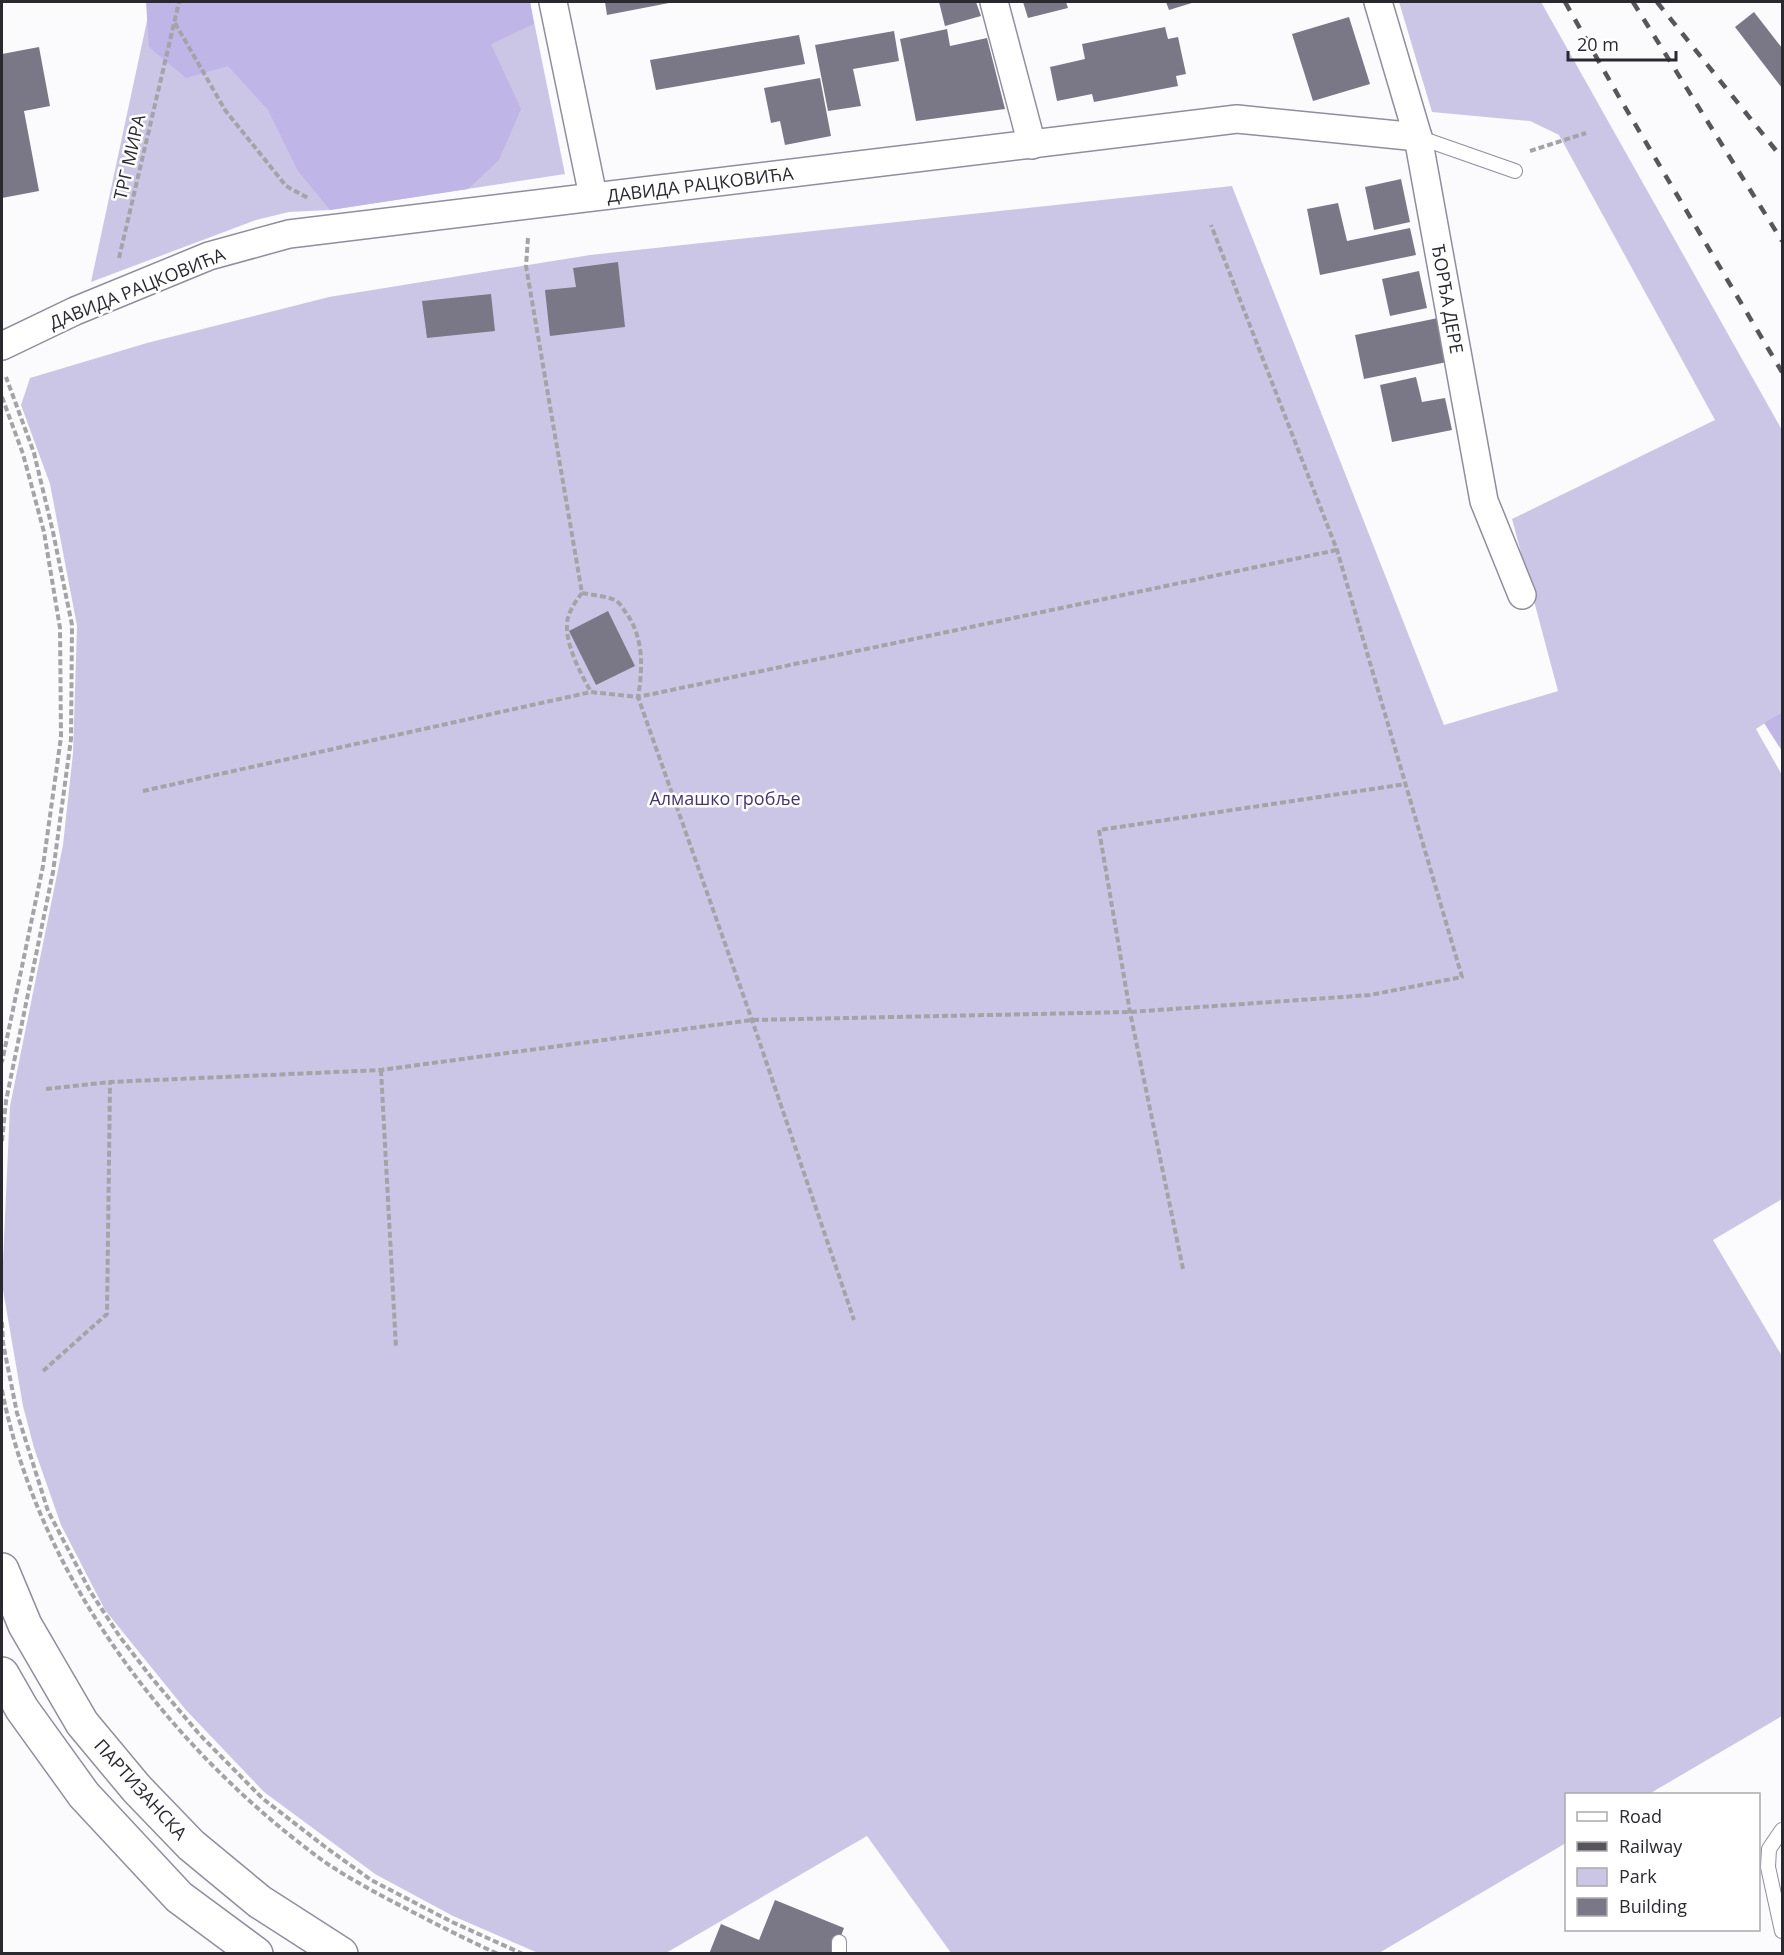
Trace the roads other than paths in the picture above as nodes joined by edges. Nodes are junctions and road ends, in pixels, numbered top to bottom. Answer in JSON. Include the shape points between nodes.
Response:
{"nodes":[{"id":1,"x":553,"y":2,"type":"edge"},
{"id":2,"x":994,"y":2,"type":"edge"},
{"id":3,"x":1378,"y":2,"type":"edge"},
{"id":4,"x":1418,"y":136,"type":"junction"},
{"id":5,"x":1032,"y":145,"type":"junction"},
{"id":6,"x":1515,"y":171,"type":"dead end"},
{"id":7,"x":593,"y":196,"type":"junction"},
{"id":8,"x":2,"y":346,"type":"edge"},
{"id":9,"x":1522,"y":595,"type":"dead end"},
{"id":10,"x":2,"y":1570,"type":"edge"},
{"id":11,"x":2,"y":1674,"type":"edge"},
{"id":12,"x":1782,"y":1830,"type":"edge"},
{"id":13,"x":1782,"y":1931,"type":"edge"},
{"id":14,"x":256,"y":1953,"type":"edge"},
{"id":15,"x":341,"y":1953,"type":"edge"}],
"edges":[{"from":1,"to":7,"type":"street"},
{"from":2,"to":5,"type":"street"},
{"from":3,"to":4,"type":"street","name":"ЂОРЂА ДЕРЕ"},
{"from":4,"to":5,"type":"street","name":"ДАВИДА РАЦКОВИЋА","via":[[1237,119]]},
{"from":4,"to":6,"type":"lane"},
{"from":4,"to":9,"type":"street","name":"ЂОРЂА ДЕРЕ","via":[[1484,501]]},
{"from":5,"to":7,"type":"street","name":"ДАВИДА РАЦКОВИЋА"},
{"from":7,"to":8,"type":"street","name":"ДАВИДА РАЦКОВИЋА","via":[[289,234],[209,256]]},
{"from":10,"to":15,"type":"main road","name":"ПАРТИЗАНСКА","via":[[25,1625],[82,1723],[137,1789],[191,1845],[260,1902]]},
{"from":11,"to":14,"type":"main road","via":[[22,1710],[84,1795],[179,1898]]},
{"from":12,"to":13,"type":"lane","via":[[1769,1849],[1768,1867]]}]}
